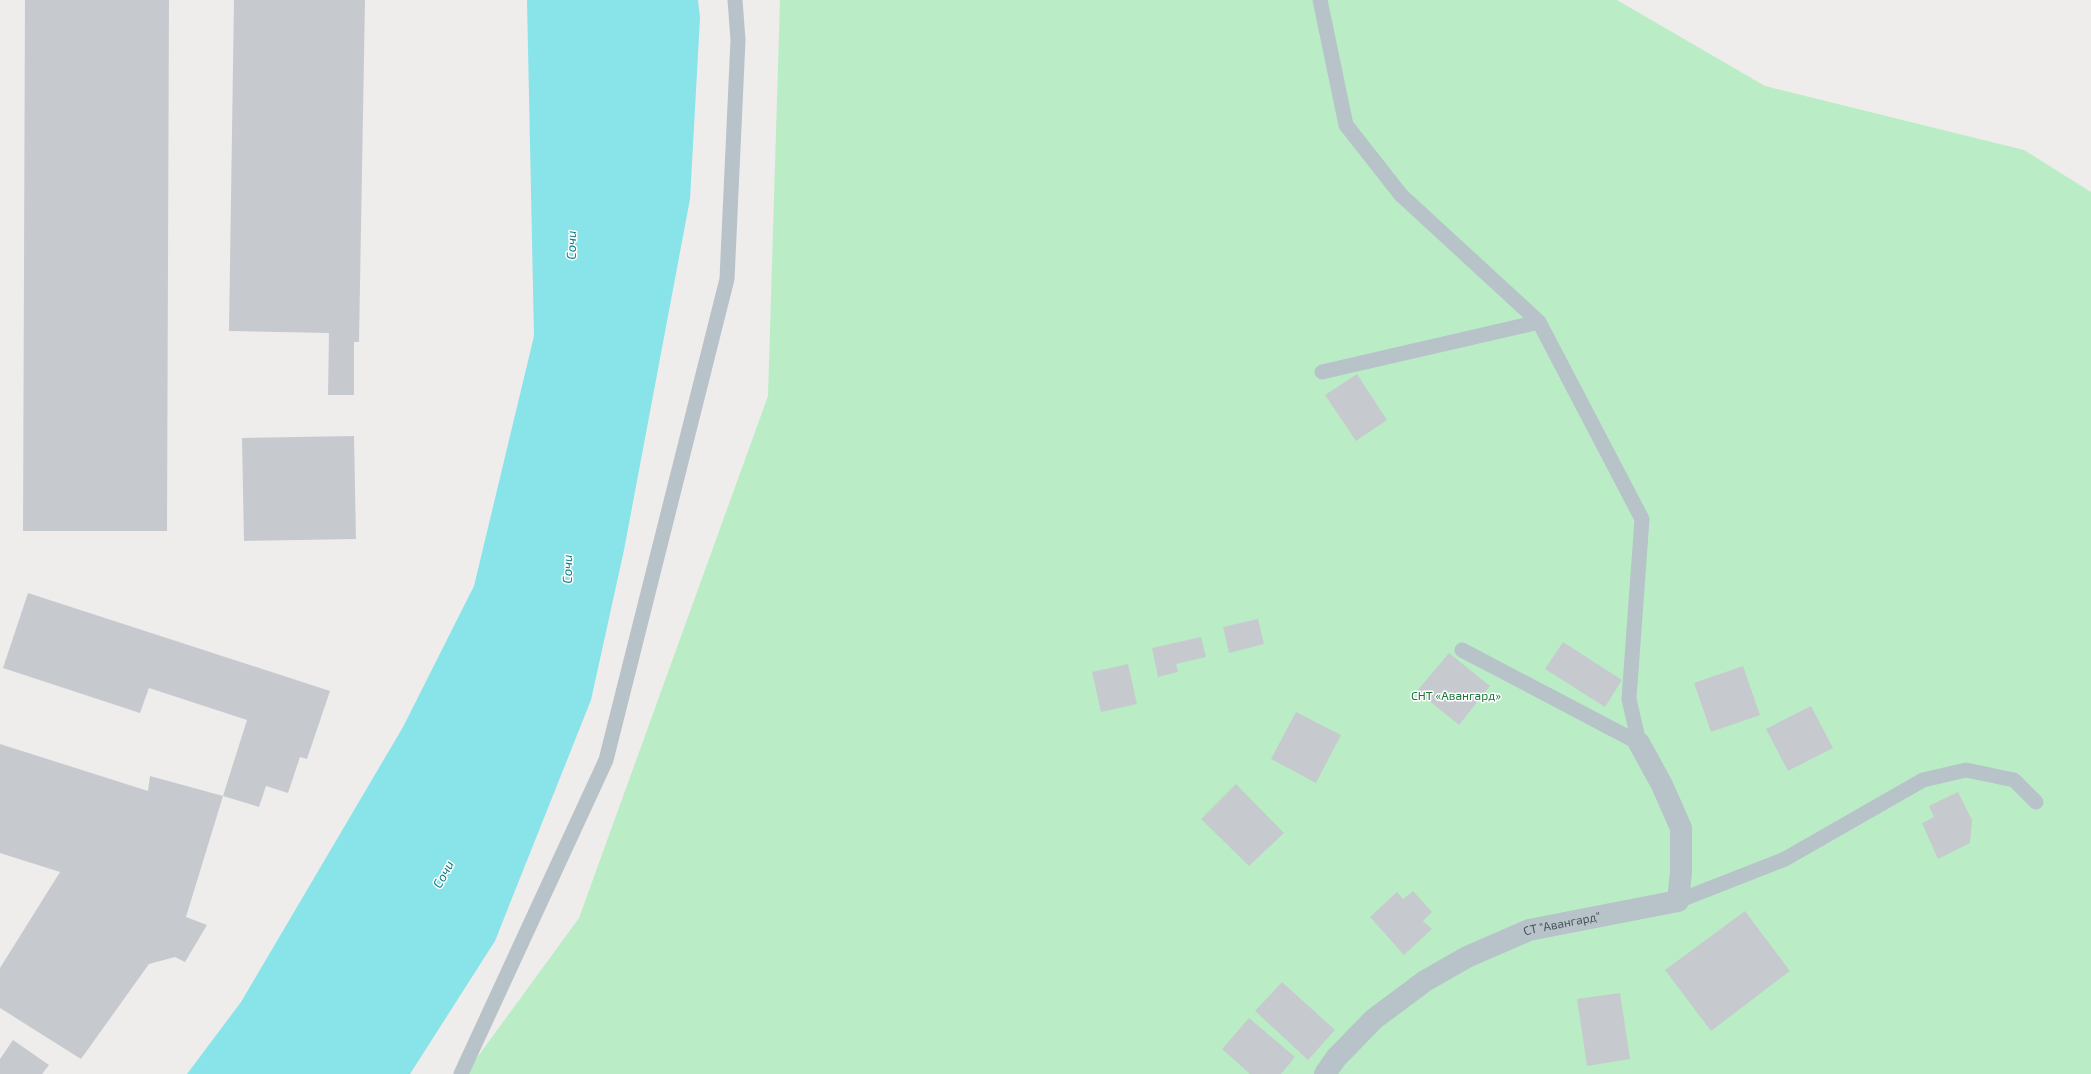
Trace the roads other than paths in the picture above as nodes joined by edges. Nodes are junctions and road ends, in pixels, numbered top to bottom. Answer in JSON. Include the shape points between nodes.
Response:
{"nodes":[{"id":1,"x":734,"y":0,"type":"edge"},
{"id":2,"x":1320,"y":0,"type":"edge"},
{"id":3,"x":1539,"y":322,"type":"junction"},
{"id":4,"x":1322,"y":372,"type":"dead end"},
{"id":5,"x":1462,"y":650,"type":"dead end"},
{"id":6,"x":1639,"y":743,"type":"junction"},
{"id":7,"x":2036,"y":802,"type":"dead end"},
{"id":8,"x":1678,"y":901,"type":"junction"},
{"id":9,"x":461,"y":1074,"type":"edge"},
{"id":10,"x":1325,"y":1074,"type":"edge"}],
"edges":[{"from":1,"to":9,"type":"lane","via":[[738,40],[727,279],[608,752]]},
{"from":2,"to":3,"type":"lane","via":[[1346,126],[1401,195]]},
{"from":3,"to":4,"type":"lane"},
{"from":3,"to":6,"type":"lane","via":[[1642,519],[1629,699]]},
{"from":5,"to":6,"type":"lane"},
{"from":6,"to":8,"type":"street","via":[[1662,785],[1681,828]]},
{"from":7,"to":8,"type":"lane","via":[[2014,780],[1966,770],[1923,780],[1785,859]]},
{"from":8,"to":10,"type":"street","name":"СТ \"Авангард\"","via":[[1529,930],[1467,957],[1424,981],[1374,1019],[1336,1058]]}]}
